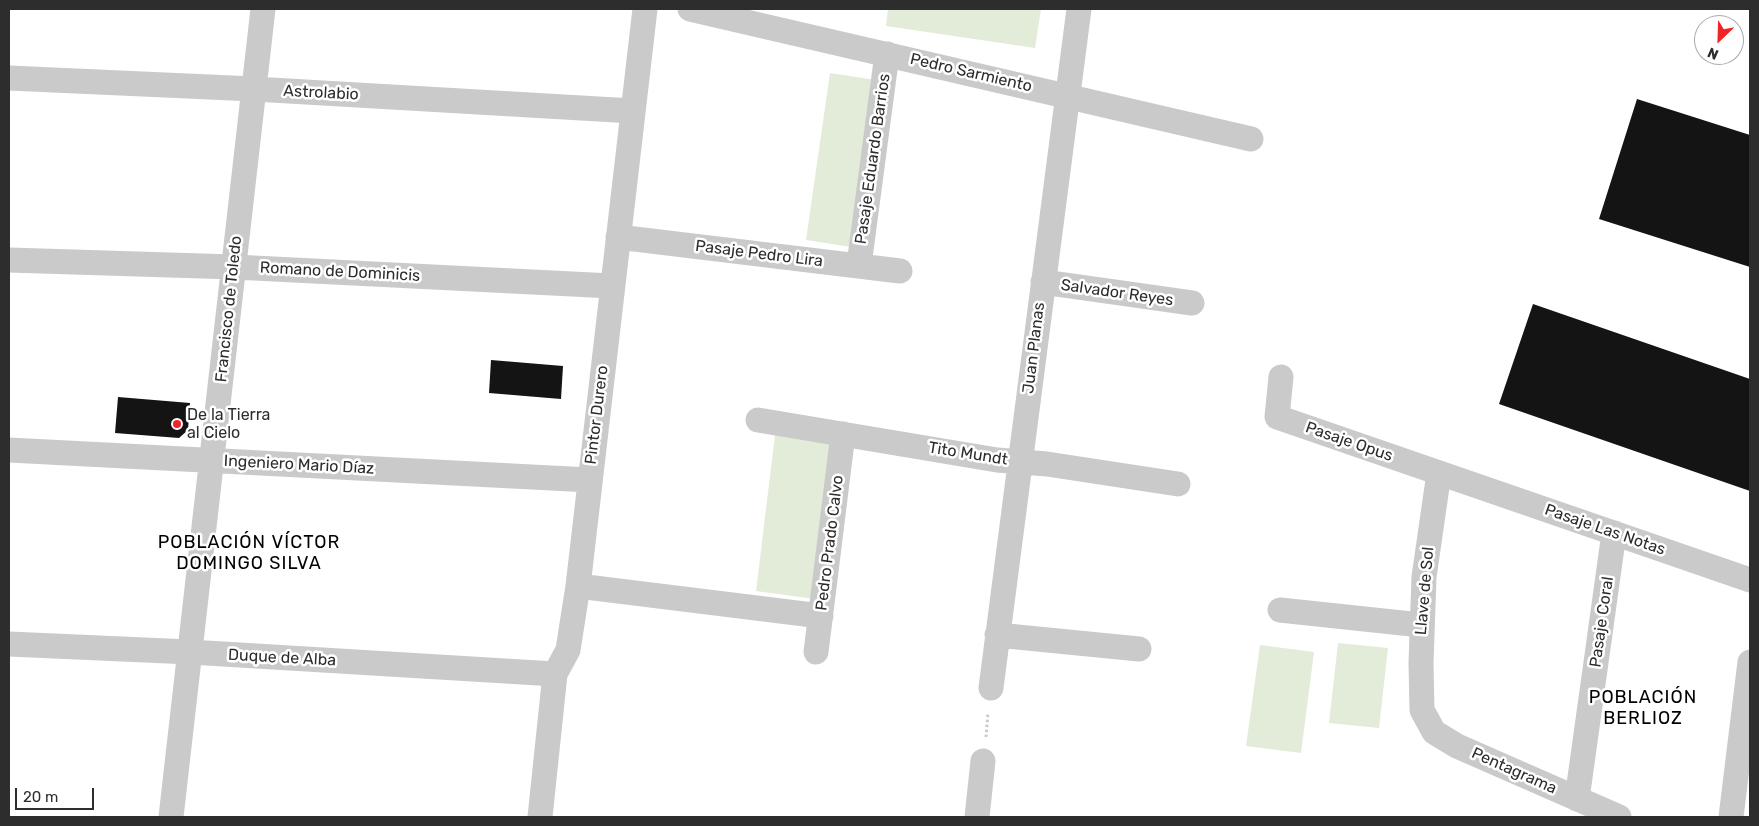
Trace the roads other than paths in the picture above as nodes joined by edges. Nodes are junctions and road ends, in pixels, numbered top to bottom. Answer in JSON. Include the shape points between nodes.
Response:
{"nodes":[{"id":1,"x":263,"y":9,"type":"edge"},
{"id":2,"x":645,"y":9,"type":"edge"},
{"id":3,"x":690,"y":9,"type":"edge"},
{"id":4,"x":1079,"y":9,"type":"edge"},
{"id":5,"x":790,"y":20,"type":"edge"},
{"id":6,"x":887,"y":54,"type":"junction"},
{"id":7,"x":9,"y":78,"type":"edge"},
{"id":8,"x":254,"y":89,"type":"junction"},
{"id":9,"x":1068,"y":96,"type":"junction"},
{"id":10,"x":632,"y":111,"type":"junction"},
{"id":11,"x":1251,"y":139,"type":"dead end"},
{"id":12,"x":618,"y":237,"type":"junction"},
{"id":13,"x":9,"y":260,"type":"edge"},
{"id":14,"x":859,"y":265,"type":"junction"},
{"id":15,"x":234,"y":267,"type":"junction"},
{"id":16,"x":900,"y":271,"type":"dead end"},
{"id":17,"x":1043,"y":282,"type":"junction"},
{"id":18,"x":612,"y":286,"type":"junction"},
{"id":19,"x":1192,"y":303,"type":"dead end"},
{"id":20,"x":1281,"y":377,"type":"dead end"},
{"id":21,"x":758,"y":420,"type":"dead end"},
{"id":22,"x":843,"y":434,"type":"junction"},
{"id":23,"x":9,"y":450,"type":"edge"},
{"id":24,"x":211,"y":461,"type":"junction"},
{"id":25,"x":1020,"y":462,"type":"junction"},
{"id":26,"x":1449,"y":476,"type":"junction"},
{"id":27,"x":590,"y":480,"type":"junction"},
{"id":28,"x":1178,"y":484,"type":"dead end"},
{"id":29,"x":1614,"y":534,"type":"junction"},
{"id":30,"x":1750,"y":580,"type":"edge"},
{"id":31,"x":578,"y":586,"type":"junction"},
{"id":32,"x":1280,"y":610,"type":"dead end"},
{"id":33,"x":821,"y":616,"type":"junction"},
{"id":34,"x":1421,"y":625,"type":"junction"},
{"id":35,"x":997,"y":635,"type":"junction"},
{"id":36,"x":9,"y":644,"type":"edge"},
{"id":37,"x":1139,"y":649,"type":"dead end"},
{"id":38,"x":190,"y":652,"type":"junction"},
{"id":39,"x":816,"y":652,"type":"dead end"},
{"id":40,"x":1750,"y":662,"type":"edge"},
{"id":41,"x":555,"y":674,"type":"junction"},
{"id":42,"x":991,"y":688,"type":"road end"},
{"id":43,"x":1422,"y":710,"type":"joint"},
{"id":44,"x":983,"y":761,"type":"road end"},
{"id":45,"x":1577,"y":799,"type":"junction"},
{"id":46,"x":171,"y":817,"type":"edge"},
{"id":47,"x":540,"y":817,"type":"edge"},
{"id":48,"x":977,"y":817,"type":"edge"},
{"id":49,"x":1619,"y":817,"type":"edge"},
{"id":50,"x":1731,"y":817,"type":"edge"}],
"edges":[{"from":1,"to":8,"type":"street","name":"Francisco de Toledo"},
{"from":2,"to":10,"type":"street","name":"Pintor Durero"},
{"from":3,"to":5,"type":"street","name":"Pedro Sarmiento"},
{"from":4,"to":9,"type":"street","name":"Juan Planas"},
{"from":5,"to":6,"type":"street","name":"Pedro Sarmiento"},
{"from":6,"to":9,"type":"street","name":"Pedro Sarmiento"},
{"from":6,"to":14,"type":"street","name":"Pasaje Eduardo Barrios"},
{"from":7,"to":8,"type":"street","name":"Astrolabio"},
{"from":8,"to":10,"type":"street","name":"Astrolabio"},
{"from":8,"to":15,"type":"street","name":"Francisco de Toledo"},
{"from":9,"to":11,"type":"street","name":"Pedro Sarmiento"},
{"from":9,"to":17,"type":"street","name":"Juan Planas"},
{"from":10,"to":12,"type":"street","name":"Pintor Durero"},
{"from":12,"to":14,"type":"street","name":"Pasaje Pedro Lira"},
{"from":12,"to":18,"type":"street","name":"Pintor Durero"},
{"from":13,"to":15,"type":"street","name":"Romano de Dominicis"},
{"from":14,"to":16,"type":"street","name":"Pasaje Pedro Lira"},
{"from":15,"to":18,"type":"street","name":"Romano de Dominicis"},
{"from":15,"to":24,"type":"street","name":"Francisco de Toledo"},
{"from":17,"to":19,"type":"street","name":"Salvador Reyes"},
{"from":17,"to":25,"type":"street","name":"Juan Planas"},
{"from":18,"to":27,"type":"street","name":"Pintor Durero"},
{"from":20,"to":26,"type":"street","name":"Pasaje Opus","via":[[1277,417]]},
{"from":21,"to":22,"type":"street","name":"Tito Mundt"},
{"from":22,"to":25,"type":"street","name":"Tito Mundt"},
{"from":22,"to":33,"type":"street","name":"Pedro Prado Calvo"},
{"from":23,"to":24,"type":"street","name":"Ingeniero Mario Díaz"},
{"from":24,"to":27,"type":"street","name":"Ingeniero Mario Díaz"},
{"from":24,"to":38,"type":"street","name":"Francisco de Toledo"},
{"from":25,"to":28,"type":"street","name":"Tito Mundt"},
{"from":25,"to":35,"type":"street","name":"Juan Planas"},
{"from":26,"to":29,"type":"street","name":"Pasaje Las Notas"},
{"from":26,"to":34,"type":"street","name":"Llave de Sol","via":[[1424,577]]},
{"from":27,"to":31,"type":"street","name":"Pintor Durero"},
{"from":29,"to":30,"type":"street","name":"Pasaje Las Notas"},
{"from":29,"to":45,"type":"street","name":"Pasaje Coral"},
{"from":31,"to":33,"type":"street"},
{"from":31,"to":41,"type":"street","name":"Pintor Durero","via":[[568,650]]},
{"from":32,"to":34,"type":"street"},
{"from":33,"to":39,"type":"street","name":"Pedro Prado Calvo"},
{"from":34,"to":43,"type":"street","name":"Llave de Sol"},
{"from":35,"to":37,"type":"street"},
{"from":35,"to":42,"type":"street","name":"Juan Planas"},
{"from":36,"to":38,"type":"street","name":"Duque de Alba"},
{"from":38,"to":41,"type":"street","name":"Duque de Alba"},
{"from":38,"to":46,"type":"street","name":"Francisco de Toledo"},
{"from":40,"to":50,"type":"street"},
{"from":41,"to":47,"type":"street","name":"Pintor Durero"},
{"from":43,"to":45,"type":"street","name":"Pentagrama","via":[[1434,732],[1457,746]]},
{"from":44,"to":48,"type":"street"},
{"from":45,"to":49,"type":"street","name":"Pentagrama"}]}
